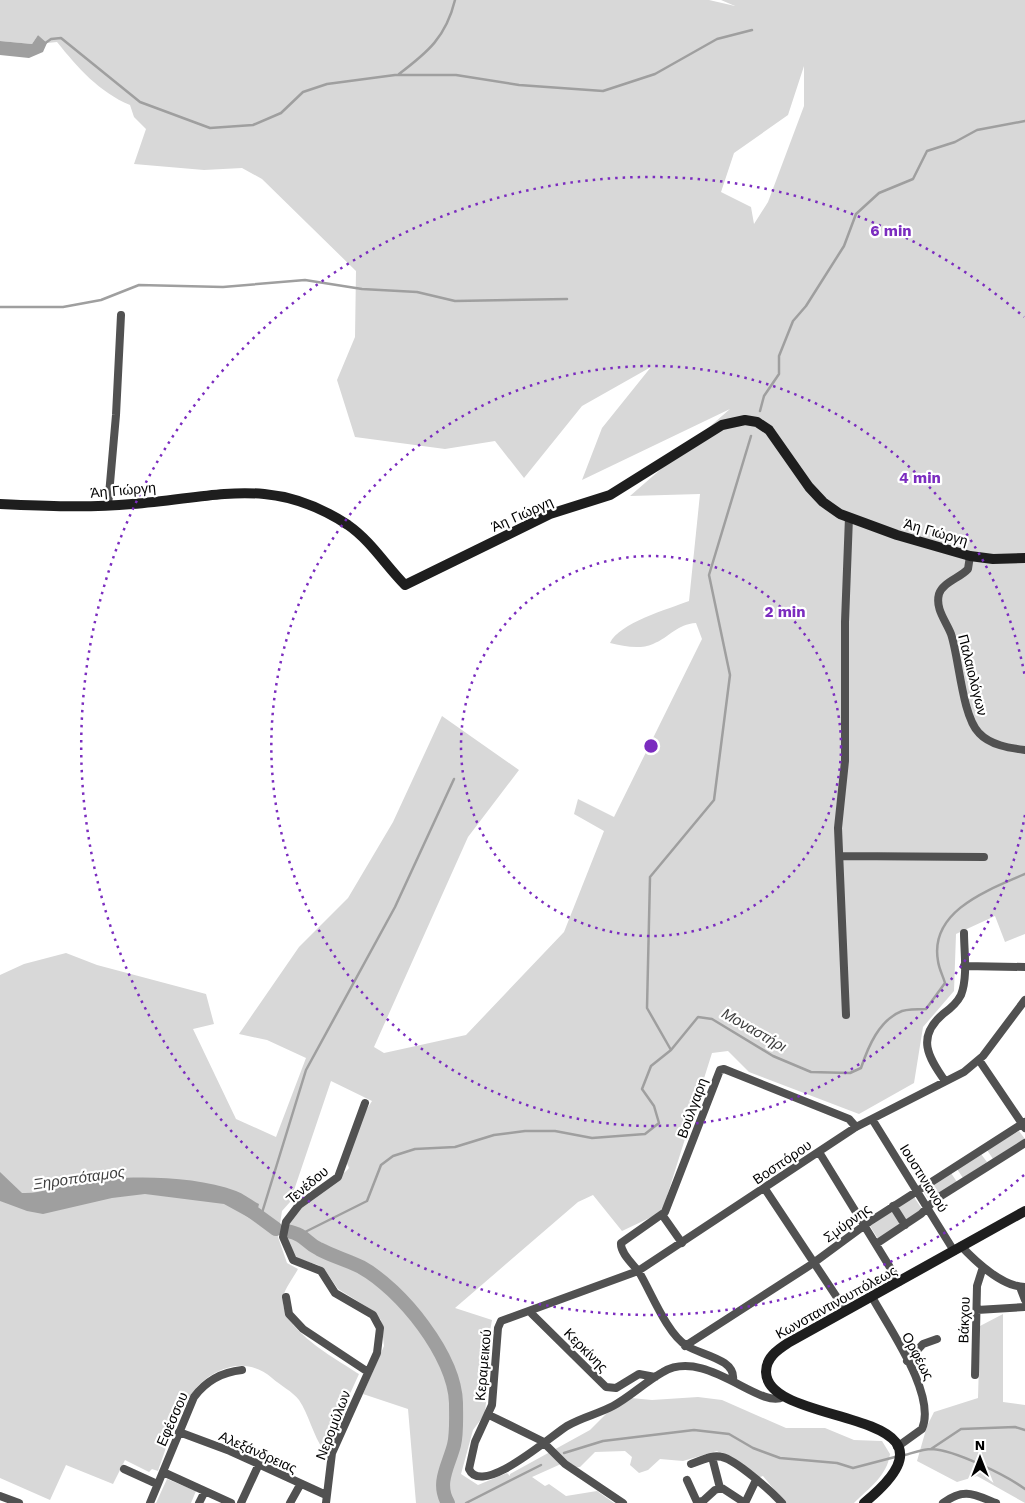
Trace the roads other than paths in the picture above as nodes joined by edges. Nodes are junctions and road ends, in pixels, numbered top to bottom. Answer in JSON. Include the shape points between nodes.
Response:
{"nodes":[{"id":1,"x":121,"y":315,"type":"dead end"},
{"id":2,"x":0,"y":504,"type":"edge"},
{"id":3,"x":108,"y":506,"type":"junction"},
{"id":4,"x":848,"y":518,"type":"junction"},
{"id":5,"x":970,"y":556,"type":"junction"},
{"id":6,"x":1025,"y":558,"type":"edge"},
{"id":7,"x":1025,"y":750,"type":"edge"},
{"id":8,"x":841,"y":856,"type":"junction"},
{"id":9,"x":984,"y":857,"type":"dead end"},
{"id":10,"x":964,"y":933,"type":"dead end"},
{"id":11,"x":964,"y":966,"type":"junction"},
{"id":12,"x":1025,"y":967,"type":"edge"},
{"id":13,"x":1025,"y":1000,"type":"edge"},
{"id":14,"x":846,"y":1015,"type":"dead end"},
{"id":15,"x":979,"y":1060,"type":"junction"},
{"id":16,"x":945,"y":1082,"type":"junction"},
{"id":17,"x":364,"y":1103,"type":"dead end"},
{"id":18,"x":872,"y":1119,"type":"junction"},
{"id":19,"x":1024,"y":1125,"type":"edge"},
{"id":20,"x":856,"y":1127,"type":"junction"},
{"id":21,"x":1025,"y":1143,"type":"edge"},
{"id":22,"x":982,"y":1149,"type":"junction"},
{"id":23,"x":819,"y":1152,"type":"junction"},
{"id":24,"x":992,"y":1164,"type":"junction"},
{"id":25,"x":952,"y":1168,"type":"junction"},
{"id":26,"x":962,"y":1183,"type":"junction"},
{"id":27,"x":765,"y":1189,"type":"junction"},
{"id":28,"x":917,"y":1191,"type":"junction"},
{"id":29,"x":893,"y":1206,"type":"junction"},
{"id":30,"x":928,"y":1208,"type":"junction"},
{"id":31,"x":1025,"y":1211,"type":"edge"},
{"id":32,"x":663,"y":1216,"type":"junction"},
{"id":33,"x":905,"y":1225,"type":"junction"},
{"id":34,"x":865,"y":1226,"type":"junction"},
{"id":35,"x":682,"y":1242,"type":"junction"},
{"id":36,"x":876,"y":1244,"type":"junction"},
{"id":37,"x":958,"y":1249,"type":"junction"},
{"id":38,"x":812,"y":1264,"type":"junction"},
{"id":39,"x":983,"y":1267,"type":"junction"},
{"id":40,"x":638,"y":1271,"type":"junction"},
{"id":41,"x":899,"y":1282,"type":"junction"},
{"id":42,"x":1022,"y":1287,"type":"edge"},
{"id":43,"x":286,"y":1297,"type":"dead end"},
{"id":44,"x":872,"y":1297,"type":"junction"},
{"id":45,"x":1025,"y":1300,"type":"edge"},
{"id":46,"x":1025,"y":1307,"type":"edge"},
{"id":47,"x":977,"y":1310,"type":"junction"},
{"id":48,"x":846,"y":1311,"type":"junction"},
{"id":49,"x":530,"y":1312,"type":"junction"},
{"id":50,"x":938,"y":1339,"type":"dead end"},
{"id":51,"x":685,"y":1346,"type":"junction"},
{"id":52,"x":375,"y":1358,"type":"joint"},
{"id":53,"x":907,"y":1361,"type":"junction"},
{"id":54,"x":242,"y":1370,"type":"dead end"},
{"id":55,"x":368,"y":1372,"type":"junction"},
{"id":56,"x":975,"y":1375,"type":"dead end"},
{"id":57,"x":655,"y":1377,"type":"junction"},
{"id":58,"x":733,"y":1380,"type":"junction"},
{"id":59,"x":783,"y":1397,"type":"junction"},
{"id":60,"x":489,"y":1415,"type":"junction"},
{"id":61,"x":179,"y":1432,"type":"junction"},
{"id":62,"x":545,"y":1444,"type":"junction"},
{"id":63,"x":898,"y":1449,"type":"junction"},
{"id":64,"x":712,"y":1457,"type":"junction"},
{"id":65,"x":259,"y":1464,"type":"junction"},
{"id":66,"x":691,"y":1464,"type":"dead end"},
{"id":67,"x":124,"y":1469,"type":"dead end"},
{"id":68,"x":163,"y":1472,"type":"junction"},
{"id":69,"x":687,"y":1480,"type":"dead end"},
{"id":70,"x":756,"y":1480,"type":"junction"},
{"id":71,"x":157,"y":1484,"type":"junction"},
{"id":72,"x":300,"y":1484,"type":"junction"},
{"id":73,"x":720,"y":1488,"type":"junction"},
{"id":74,"x":205,"y":1491,"type":"junction"},
{"id":75,"x":0,"y":1497,"type":"edge"},
{"id":76,"x":326,"y":1499,"type":"edge"},
{"id":77,"x":19,"y":1503,"type":"edge"},
{"id":78,"x":150,"y":1503,"type":"edge"},
{"id":79,"x":199,"y":1503,"type":"edge"},
{"id":80,"x":231,"y":1503,"type":"edge"},
{"id":81,"x":241,"y":1503,"type":"edge"},
{"id":82,"x":290,"y":1503,"type":"edge"},
{"id":83,"x":623,"y":1503,"type":"edge"},
{"id":84,"x":745,"y":1503,"type":"edge"},
{"id":85,"x":782,"y":1503,"type":"edge"},
{"id":86,"x":864,"y":1503,"type":"edge"},
{"id":87,"x":943,"y":1503,"type":"edge"},
{"id":88,"x":996,"y":1503,"type":"edge"}],
"edges":[{"from":1,"to":3,"type":"street"},
{"from":2,"to":3,"type":"street","name":"Άη Γιώργη","via":[[76,508]]},
{"from":3,"to":4,"type":"street","name":"Άη Γιώργη","via":[[240,492],[276,494],[316,507],[349,526],[368,541],[405,585],[550,514],[610,495],[722,425],[745,420],[757,422],[770,430],[816,495]]},
{"from":4,"to":5,"type":"street","name":"Άη Γιώργη","via":[[897,536]]},
{"from":4,"to":8,"type":"street","via":[[845,761],[838,824]]},
{"from":5,"to":6,"type":"street","name":"Άη Γιώργη"},
{"from":5,"to":7,"type":"street","name":"Παλαιολόγων","via":[[968,570],[943,588],[938,599],[952,639],[970,720],[975,730],[985,738],[1002,746]]},
{"from":8,"to":9,"type":"street"},
{"from":8,"to":14,"type":"street"},
{"from":10,"to":11,"type":"street"},
{"from":11,"to":12,"type":"street"},
{"from":11,"to":16,"type":"street","via":[[959,999],[932,1023],[928,1032],[929,1056]]},
{"from":13,"to":15,"type":"street","name":"Βοσπόρου"},
{"from":15,"to":16,"type":"street","name":"Βοσπόρου"},
{"from":15,"to":19,"type":"street"},
{"from":16,"to":18,"type":"street","name":"Βοσπόρου"},
{"from":17,"to":52,"type":"street","name":"Τενέδου","via":[[338,1177],[297,1207],[286,1222],[283,1235],[293,1260],[321,1271],[335,1293],[376,1319],[380,1335]]},
{"from":18,"to":20,"type":"street","name":"Βοσπόρου"},
{"from":18,"to":28,"type":"street","name":"Ιουστινιανού"},
{"from":19,"to":22,"type":"street","name":"Σμύρνης"},
{"from":20,"to":23,"type":"street","name":"Βοσπόρου"},
{"from":20,"to":32,"type":"street","name":"Βούλγαρη","via":[[849,1119],[720,1070]]},
{"from":21,"to":24,"type":"street"},
{"from":22,"to":24,"type":"street"},
{"from":22,"to":25,"type":"street","name":"Σμύρνης"},
{"from":23,"to":27,"type":"street","name":"Βοσπόρου"},
{"from":23,"to":34,"type":"street"},
{"from":24,"to":26,"type":"street"},
{"from":25,"to":26,"type":"street"},
{"from":25,"to":28,"type":"street","name":"Σμύρνης"},
{"from":26,"to":30,"type":"street","via":[[936,1199]]},
{"from":27,"to":35,"type":"street","name":"Βοσπόρου"},
{"from":27,"to":38,"type":"street"},
{"from":28,"to":29,"type":"street","name":"Σμύρνης"},
{"from":28,"to":30,"type":"street","name":"Ιουστινιανού"},
{"from":29,"to":33,"type":"street"},
{"from":29,"to":34,"type":"street","name":"Σμύρνης"},
{"from":30,"to":33,"type":"street"},
{"from":30,"to":37,"type":"street","name":"Ιουστινιανού"},
{"from":31,"to":37,"type":"street","name":"Κωνσταντινουπόλεως"},
{"from":32,"to":35,"type":"street"},
{"from":32,"to":40,"type":"street","via":[[621,1244],[621,1249]]},
{"from":33,"to":36,"type":"street"},
{"from":34,"to":36,"type":"street"},
{"from":34,"to":38,"type":"street","name":"Σμύρνης"},
{"from":35,"to":40,"type":"street","name":"Βοσπόρου"},
{"from":36,"to":41,"type":"street"},
{"from":37,"to":39,"type":"street","name":"Ιουστινιανού"},
{"from":37,"to":41,"type":"street","name":"Κωνσταντινουπόλεως"},
{"from":38,"to":48,"type":"street"},
{"from":38,"to":51,"type":"street","name":"Σμύρνης"},
{"from":39,"to":42,"type":"street","name":"Ιουστινιανού"},
{"from":39,"to":47,"type":"street","name":"Βάκχου","via":[[978,1278]]},
{"from":40,"to":49,"type":"street","name":"Βοσπόρου"},
{"from":40,"to":51,"type":"street","via":[[671,1329]]},
{"from":41,"to":44,"type":"street","name":"Κωνσταντινουπόλεως"},
{"from":42,"to":45,"type":"street"},
{"from":43,"to":55,"type":"street","via":[[290,1314],[303,1328]]},
{"from":44,"to":48,"type":"street","name":"Κωνσταντινουπόλεως"},
{"from":44,"to":53,"type":"street","name":"Ορφέως"},
{"from":46,"to":47,"type":"street"},
{"from":47,"to":56,"type":"street","name":"Βάκχου"},
{"from":48,"to":59,"type":"street","name":"Κωνσταντινουπόλεως","via":[[788,1343],[769,1359],[766,1370],[768,1382]]},
{"from":49,"to":57,"type":"street","name":"Κερκίνης","via":[[606,1387],[616,1388],[639,1374]]},
{"from":49,"to":60,"type":"street","name":"Κεραμεικού","via":[[502,1320],[498,1326],[493,1401]]},
{"from":50,"to":53,"type":"street","via":[[924,1343]]},
{"from":51,"to":58,"type":"street","via":[[727,1365],[733,1372]]},
{"from":52,"to":55,"type":"street","name":"Νερομύλων"},
{"from":53,"to":63,"type":"street","name":"Ορφέως","via":[[922,1391],[924,1422],[919,1433]]},
{"from":54,"to":61,"type":"street","name":"Εφέσσου","via":[[204,1385],[191,1402]]},
{"from":55,"to":76,"type":"street","name":"Νερομύλων","via":[[332,1453]]},
{"from":57,"to":58,"type":"street","via":[[672,1368],[684,1367],[713,1372]]},
{"from":57,"to":62,"type":"street","via":[[613,1406],[566,1427]]},
{"from":58,"to":59,"type":"street","via":[[767,1398]]},
{"from":59,"to":63,"type":"street","via":[[879,1429],[889,1435]]},
{"from":60,"to":62,"type":"street"},
{"from":60,"to":62,"type":"street","name":"Κεραμεικού","via":[[472,1452],[468,1467],[473,1474],[490,1475]]},
{"from":61,"to":65,"type":"street","name":"Αλεξάνδρειας"},
{"from":61,"to":68,"type":"street","name":"Εφέσσου"},
{"from":62,"to":83,"type":"street","via":[[565,1464]]},
{"from":63,"to":86,"type":"street","via":[[898,1462],[890,1478]]},
{"from":64,"to":66,"type":"street"},
{"from":64,"to":70,"type":"street","via":[[725,1458]]},
{"from":64,"to":73,"type":"street"},
{"from":65,"to":72,"type":"street","name":"Αλεξάνδρειας"},
{"from":65,"to":81,"type":"street"},
{"from":67,"to":71,"type":"street"},
{"from":68,"to":71,"type":"street","name":"Εφέσσου"},
{"from":68,"to":74,"type":"street"},
{"from":69,"to":73,"type":"street","via":[[697,1502]]},
{"from":70,"to":84,"type":"street"},
{"from":70,"to":85,"type":"street"},
{"from":71,"to":78,"type":"street","name":"Εφέσσου"},
{"from":72,"to":76,"type":"street","name":"Αλεξάνδρειας"},
{"from":72,"to":82,"type":"street"},
{"from":73,"to":84,"type":"street"},
{"from":74,"to":79,"type":"street"},
{"from":74,"to":80,"type":"street"},
{"from":75,"to":77,"type":"street"},
{"from":87,"to":88,"type":"street","via":[[963,1493]]}]}
